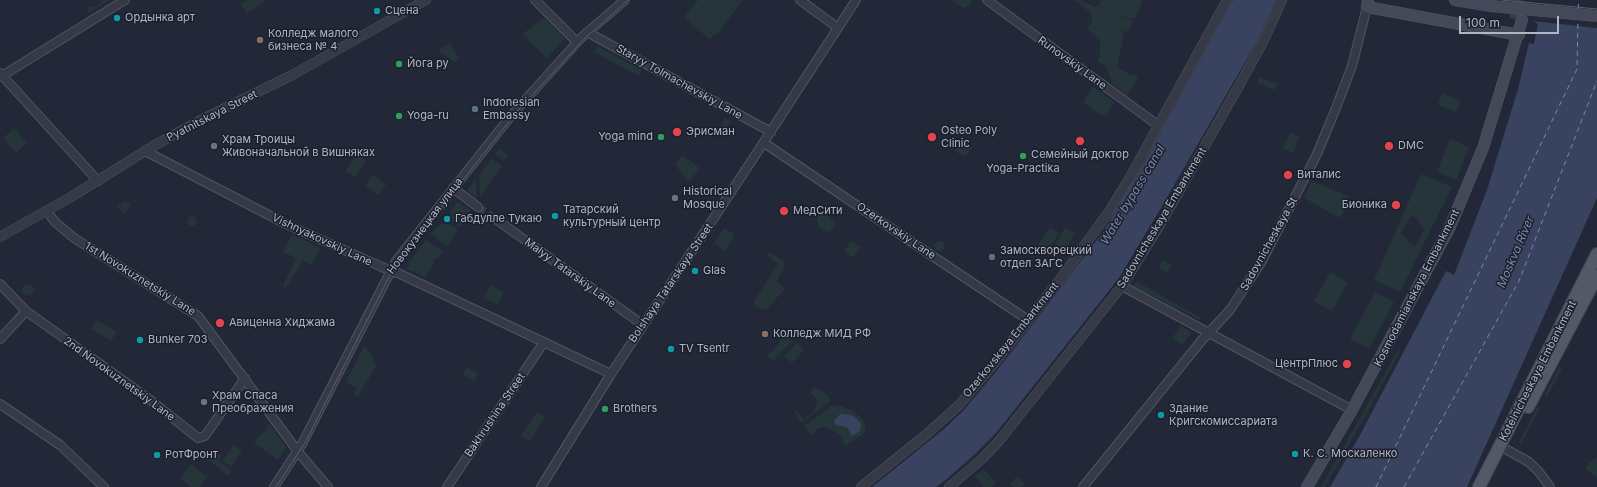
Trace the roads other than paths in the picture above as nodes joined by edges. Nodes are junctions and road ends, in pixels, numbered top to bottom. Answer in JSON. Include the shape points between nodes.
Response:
{"nodes":[{"id":1,"x":125,"y":0,"type":"edge"},
{"id":2,"x":426,"y":0,"type":"edge"},
{"id":3,"x":535,"y":0,"type":"edge"},
{"id":4,"x":625,"y":0,"type":"edge"},
{"id":5,"x":800,"y":0,"type":"edge"},
{"id":6,"x":856,"y":0,"type":"edge"},
{"id":7,"x":987,"y":0,"type":"edge"},
{"id":8,"x":1227,"y":0,"type":"edge"},
{"id":9,"x":1282,"y":0,"type":"edge"},
{"id":10,"x":1455,"y":0,"type":"edge"},
{"id":11,"x":1367,"y":3,"type":"edge"},
{"id":12,"x":1597,"y":16,"type":"edge"},
{"id":13,"x":1518,"y":20,"type":"tunnel mouth"},
{"id":14,"x":838,"y":28,"type":"junction"},
{"id":15,"x":588,"y":32,"type":"junction"},
{"id":16,"x":1515,"y":34,"type":"junction"},
{"id":17,"x":577,"y":42,"type":"junction"},
{"id":18,"x":1,"y":75,"type":"edge"},
{"id":19,"x":1159,"y":126,"type":"junction"},
{"id":20,"x":771,"y":132,"type":"junction"},
{"id":21,"x":764,"y":143,"type":"junction"},
{"id":22,"x":145,"y":151,"type":"junction"},
{"id":23,"x":98,"y":181,"type":"junction"},
{"id":24,"x":453,"y":188,"type":"junction"},
{"id":25,"x":478,"y":206,"type":"tunnel mouth"},
{"id":26,"x":47,"y":212,"type":"junction"},
{"id":27,"x":497,"y":220,"type":"tunnel mouth"},
{"id":28,"x":0,"y":237,"type":"edge"},
{"id":29,"x":1597,"y":254,"type":"edge"},
{"id":30,"x":390,"y":270,"type":"junction"},
{"id":31,"x":1597,"y":276,"type":"edge"},
{"id":32,"x":0,"y":284,"type":"edge"},
{"id":33,"x":1122,"y":286,"type":"junction"},
{"id":34,"x":26,"y":311,"type":"junction"},
{"id":35,"x":1028,"y":320,"type":"junction"},
{"id":36,"x":643,"y":325,"type":"junction"},
{"id":37,"x":1210,"y":332,"type":"junction"},
{"id":38,"x":0,"y":339,"type":"edge"},
{"id":39,"x":544,"y":342,"type":"junction"},
{"id":40,"x":611,"y":374,"type":"junction"},
{"id":41,"x":245,"y":378,"type":"junction"},
{"id":42,"x":0,"y":404,"type":"edge"},
{"id":43,"x":1352,"y":410,"type":"junction"},
{"id":44,"x":1503,"y":447,"type":"junction"},
{"id":45,"x":298,"y":451,"type":"junction"},
{"id":46,"x":104,"y":487,"type":"edge"},
{"id":47,"x":274,"y":487,"type":"edge"},
{"id":48,"x":328,"y":487,"type":"edge"},
{"id":49,"x":447,"y":487,"type":"edge"},
{"id":50,"x":541,"y":487,"type":"edge"},
{"id":51,"x":861,"y":487,"type":"edge"},
{"id":52,"x":948,"y":487,"type":"edge"},
{"id":53,"x":1083,"y":487,"type":"edge"},
{"id":54,"x":1307,"y":487,"type":"edge"},
{"id":55,"x":1479,"y":487,"type":"edge"},
{"id":56,"x":1485,"y":487,"type":"edge"},
{"id":57,"x":1550,"y":487,"type":"edge"}],
"edges":[{"from":1,"to":18,"type":"street"},
{"from":2,"to":22,"type":"street","name":"Pyatnitskaya Street","via":[[294,74]]},
{"from":3,"to":17,"type":"street"},
{"from":4,"to":15,"type":"street","name":"Новокузнецкая улица"},
{"from":5,"to":14,"type":"street"},
{"from":6,"to":14,"type":"street","name":"Bolshaya Tatarskaya Street"},
{"from":7,"to":19,"type":"street","name":"Runovskiy Lane"},
{"from":8,"to":19,"type":"street","name":"Ozerkovskaya Embankment"},
{"from":9,"to":33,"type":"street","name":"Sadovnicheskaya Embankment","via":[[1240,84],[1160,225]]},
{"from":10,"to":12,"type":"main road","bridge":true},
{"from":11,"to":16,"type":"main road"},
{"from":11,"to":37,"type":"street","name":"Sadovnicheskaya St","via":[[1352,66],[1316,154],[1262,261],[1230,310]]},
{"from":13,"to":16,"type":"main road","name":"Kosmodamianskaya Embankment"},
{"from":14,"to":20,"type":"street","name":"Bolshaya Tatarskaya Street"},
{"from":15,"to":17,"type":"street","name":"Новокузнецкая улица"},
{"from":15,"to":20,"type":"street","name":"Staryy Tolmachevskiy Lane"},
{"from":16,"to":43,"type":"main road","name":"Kosmodamianskaya Embankment","via":[[1483,148],[1450,227]]},
{"from":17,"to":24,"type":"street","name":"Новокузнецкая улица","via":[[510,117]]},
{"from":18,"to":23,"type":"street"},
{"from":19,"to":35,"type":"street","name":"Ozerkovskaya Embankment","via":[[1110,210]]},
{"from":20,"to":21,"type":"street","name":"Bolshaya Tatarskaya Street"},
{"from":21,"to":35,"type":"street","name":"Ozerkovskiy Lane"},
{"from":21,"to":36,"type":"street","name":"Bolshaya Tatarskaya Street"},
{"from":22,"to":23,"type":"street","name":"Pyatnitskaya Street"},
{"from":22,"to":30,"type":"street","name":"Vishnyakovskiy Lane","via":[[280,221]]},
{"from":23,"to":26,"type":"street","name":"Pyatnitskaya Street"},
{"from":24,"to":25,"type":"street"},
{"from":24,"to":30,"type":"street","name":"Новокузнецкая улица"},
{"from":26,"to":28,"type":"street","name":"Pyatnitskaya Street"},
{"from":26,"to":41,"type":"street","name":"1st Novokuznetskiy Lane","via":[[74,238],[198,316]]},
{"from":27,"to":36,"type":"street","name":"Malyy Tatarskiy Lane"},
{"from":29,"to":44,"type":"main road","name":"Kotelnicheskaya Embankment"},
{"from":30,"to":39,"type":"street","name":"Vishnyakovskiy Lane"},
{"from":30,"to":45,"type":"street","name":"Новокузнецкая улица"},
{"from":31,"to":44,"type":"main road","name":"Kotelnicheskaya Embankment","via":[[1559,352]]},
{"from":32,"to":34,"type":"street","name":"2nd Novokuznetskiy Lane"},
{"from":33,"to":37,"type":"street"},
{"from":33,"to":52,"type":"street","name":"Sadovnicheskaya Embankment","via":[[999,441]]},
{"from":34,"to":38,"type":"street"},
{"from":34,"to":41,"type":"street","name":"2nd Novokuznetskiy Lane","via":[[149,399],[198,438],[205,436]]},
{"from":35,"to":51,"type":"street","name":"Ozerkovskaya Embankment","via":[[959,405]]},
{"from":36,"to":40,"type":"street","name":"Bolshaya Tatarskaya Street"},
{"from":37,"to":43,"type":"street"},
{"from":37,"to":53,"type":"street","name":"Sadovnicheskaya St"},
{"from":39,"to":40,"type":"street","name":"Vishnyakovskiy Lane"},
{"from":39,"to":49,"type":"street","name":"Bakhrushina Street"},
{"from":40,"to":50,"type":"street","name":"Bolshaya Tatarskaya Street"},
{"from":41,"to":45,"type":"street","name":"1st Novokuznetskiy Lane"},
{"from":42,"to":46,"type":"street","via":[[60,445]]},
{"from":43,"to":54,"type":"main road","name":"Kosmodamianskaya Embankment"},
{"from":44,"to":55,"type":"main road","name":"Kotelnicheskaya Embankment"},
{"from":44,"to":56,"type":"main road","name":"Kotelnicheskaya Embankment"},
{"from":44,"to":57,"type":"street","via":[[1539,472]]},
{"from":45,"to":47,"type":"street","name":"Новокузнецкая улица"},
{"from":45,"to":48,"type":"street","name":"1st Novokuznetskiy Lane"}]}
